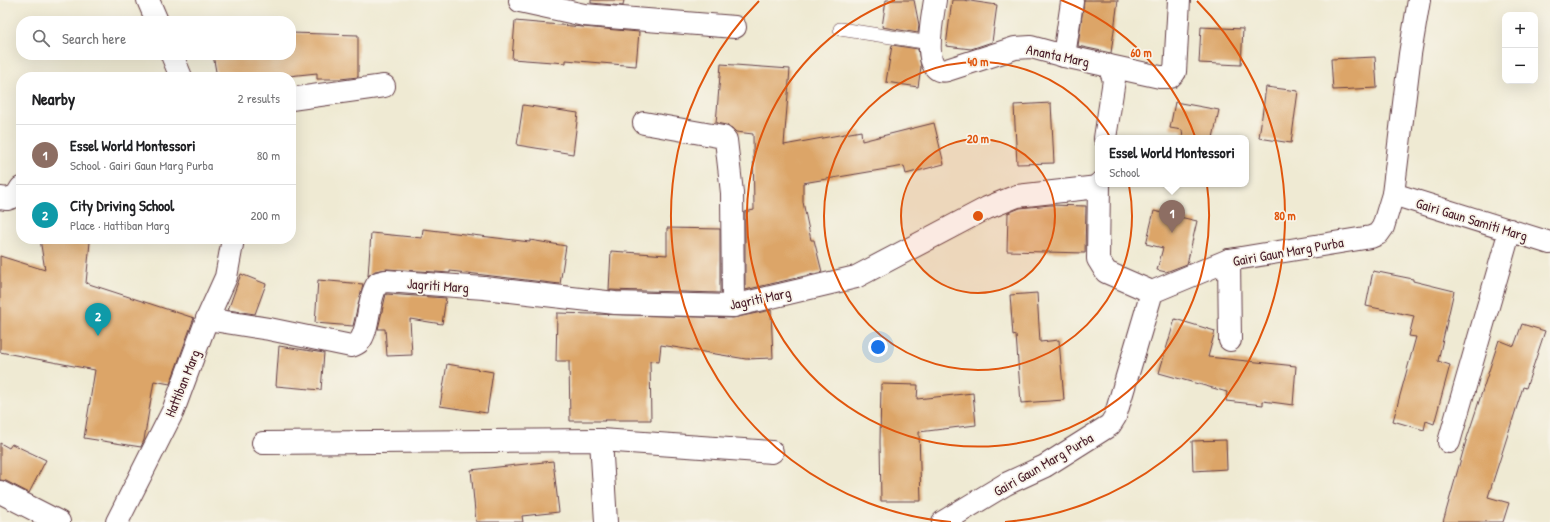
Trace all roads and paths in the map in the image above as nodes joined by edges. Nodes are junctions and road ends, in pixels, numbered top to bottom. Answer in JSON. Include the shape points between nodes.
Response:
{"nodes":[{"id":1,"x":148,"y":0,"type":"edge"},
{"id":2,"x":516,"y":0,"type":"edge"},
{"id":3,"x":935,"y":0,"type":"edge"},
{"id":4,"x":1179,"y":0,"type":"edge"},
{"id":5,"x":1419,"y":0,"type":"edge"},
{"id":6,"x":1072,"y":2,"type":"dead end"},
{"id":7,"x":155,"y":16,"type":"edge"},
{"id":8,"x":735,"y":27,"type":"dead end"},
{"id":9,"x":840,"y":29,"type":"dead end"},
{"id":10,"x":930,"y":43,"type":"junction"},
{"id":11,"x":1064,"y":56,"type":"junction"},
{"id":12,"x":174,"y":60,"type":"edge"},
{"id":13,"x":1109,"y":66,"type":"junction"},
{"id":14,"x":179,"y":72,"type":"edge"},
{"id":15,"x":384,"y":86,"type":"dead end"},
{"id":16,"x":296,"y":98,"type":"edge"},
{"id":17,"x":644,"y":123,"type":"dead end"},
{"id":18,"x":1105,"y":135,"type":"edge"},
{"id":19,"x":1095,"y":186,"type":"edge"},
{"id":20,"x":1098,"y":187,"type":"edge"},
{"id":21,"x":1393,"y":194,"type":"junction"},
{"id":22,"x":16,"y":196,"type":"edge"},
{"id":23,"x":0,"y":198,"type":"edge"},
{"id":24,"x":1510,"y":230,"type":"junction"},
{"id":25,"x":1550,"y":243,"type":"edge"},
{"id":26,"x":232,"y":244,"type":"edge"},
{"id":27,"x":1229,"y":260,"type":"junction"},
{"id":28,"x":1152,"y":292,"type":"junction"},
{"id":29,"x":733,"y":306,"type":"junction"},
{"id":30,"x":206,"y":319,"type":"junction"},
{"id":31,"x":1230,"y":340,"type":"dead end"},
{"id":32,"x":601,"y":440,"type":"junction"},
{"id":33,"x":1449,"y":442,"type":"dead end"},
{"id":34,"x":264,"y":443,"type":"dead end"},
{"id":35,"x":772,"y":452,"type":"dead end"},
{"id":36,"x":0,"y":492,"type":"edge"},
{"id":37,"x":59,"y":522,"type":"edge"},
{"id":38,"x":117,"y":522,"type":"edge"},
{"id":39,"x":606,"y":522,"type":"edge"},
{"id":40,"x":943,"y":522,"type":"edge"}],
"edges":[{"from":1,"to":7,"type":"street"},
{"from":2,"to":8,"type":"street","via":[[584,15]]},
{"from":3,"to":10,"type":"street","name":"Ananta Marg"},
{"from":4,"to":13,"type":"street","via":[[1174,72],[1170,77]]},
{"from":5,"to":21,"type":"street","name":"Gairi Gaun Marg Purba"},
{"from":6,"to":11,"type":"street"},
{"from":9,"to":10,"type":"lane"},
{"from":10,"to":11,"type":"street","name":"Ananta Marg","via":[[932,62],[936,69],[941,71],[1024,47]]},
{"from":11,"to":13,"type":"street","name":"Ananta Marg"},
{"from":12,"to":14,"type":"street"},
{"from":13,"to":18,"type":"street","name":"Ananta Marg","via":[[1114,80]]},
{"from":15,"to":16,"type":"street"},
{"from":17,"to":29,"type":"street","via":[[723,137],[726,140],[732,193]]},
{"from":19,"to":29,"type":"street","name":"Jagriti Marg","via":[[1017,196],[987,208],[856,277]]},
{"from":20,"to":28,"type":"street","via":[[1098,259],[1106,272]]},
{"from":21,"to":24,"type":"street","name":"Gairi Gaun Samiti Marg"},
{"from":21,"to":27,"type":"street","name":"Gairi Gaun Marg Purba","via":[[1383,227],[1371,238]]},
{"from":22,"to":23,"type":"street"},
{"from":24,"to":25,"type":"street","name":"Gairi Gaun Samiti Marg"},
{"from":24,"to":33,"type":"street"},
{"from":26,"to":30,"type":"street","name":"Hattiban Marg","via":[[226,277]]},
{"from":27,"to":28,"type":"street","name":"Gairi Gaun Marg Purba"},
{"from":27,"to":31,"type":"street"},
{"from":28,"to":40,"type":"street","name":"Gairi Gaun Marg Purba","via":[[1115,417],[1110,425],[1045,466],[1006,484]]},
{"from":29,"to":30,"type":"street","name":"Jagriti Marg","via":[[615,303],[484,288],[386,281],[378,283],[373,289],[361,341],[351,346]]},
{"from":30,"to":38,"type":"street","name":"Hattiban Marg","via":[[173,411]]},
{"from":32,"to":34,"type":"street"},
{"from":32,"to":35,"type":"street"},
{"from":32,"to":39,"type":"street"},
{"from":36,"to":37,"type":"street"}]}
